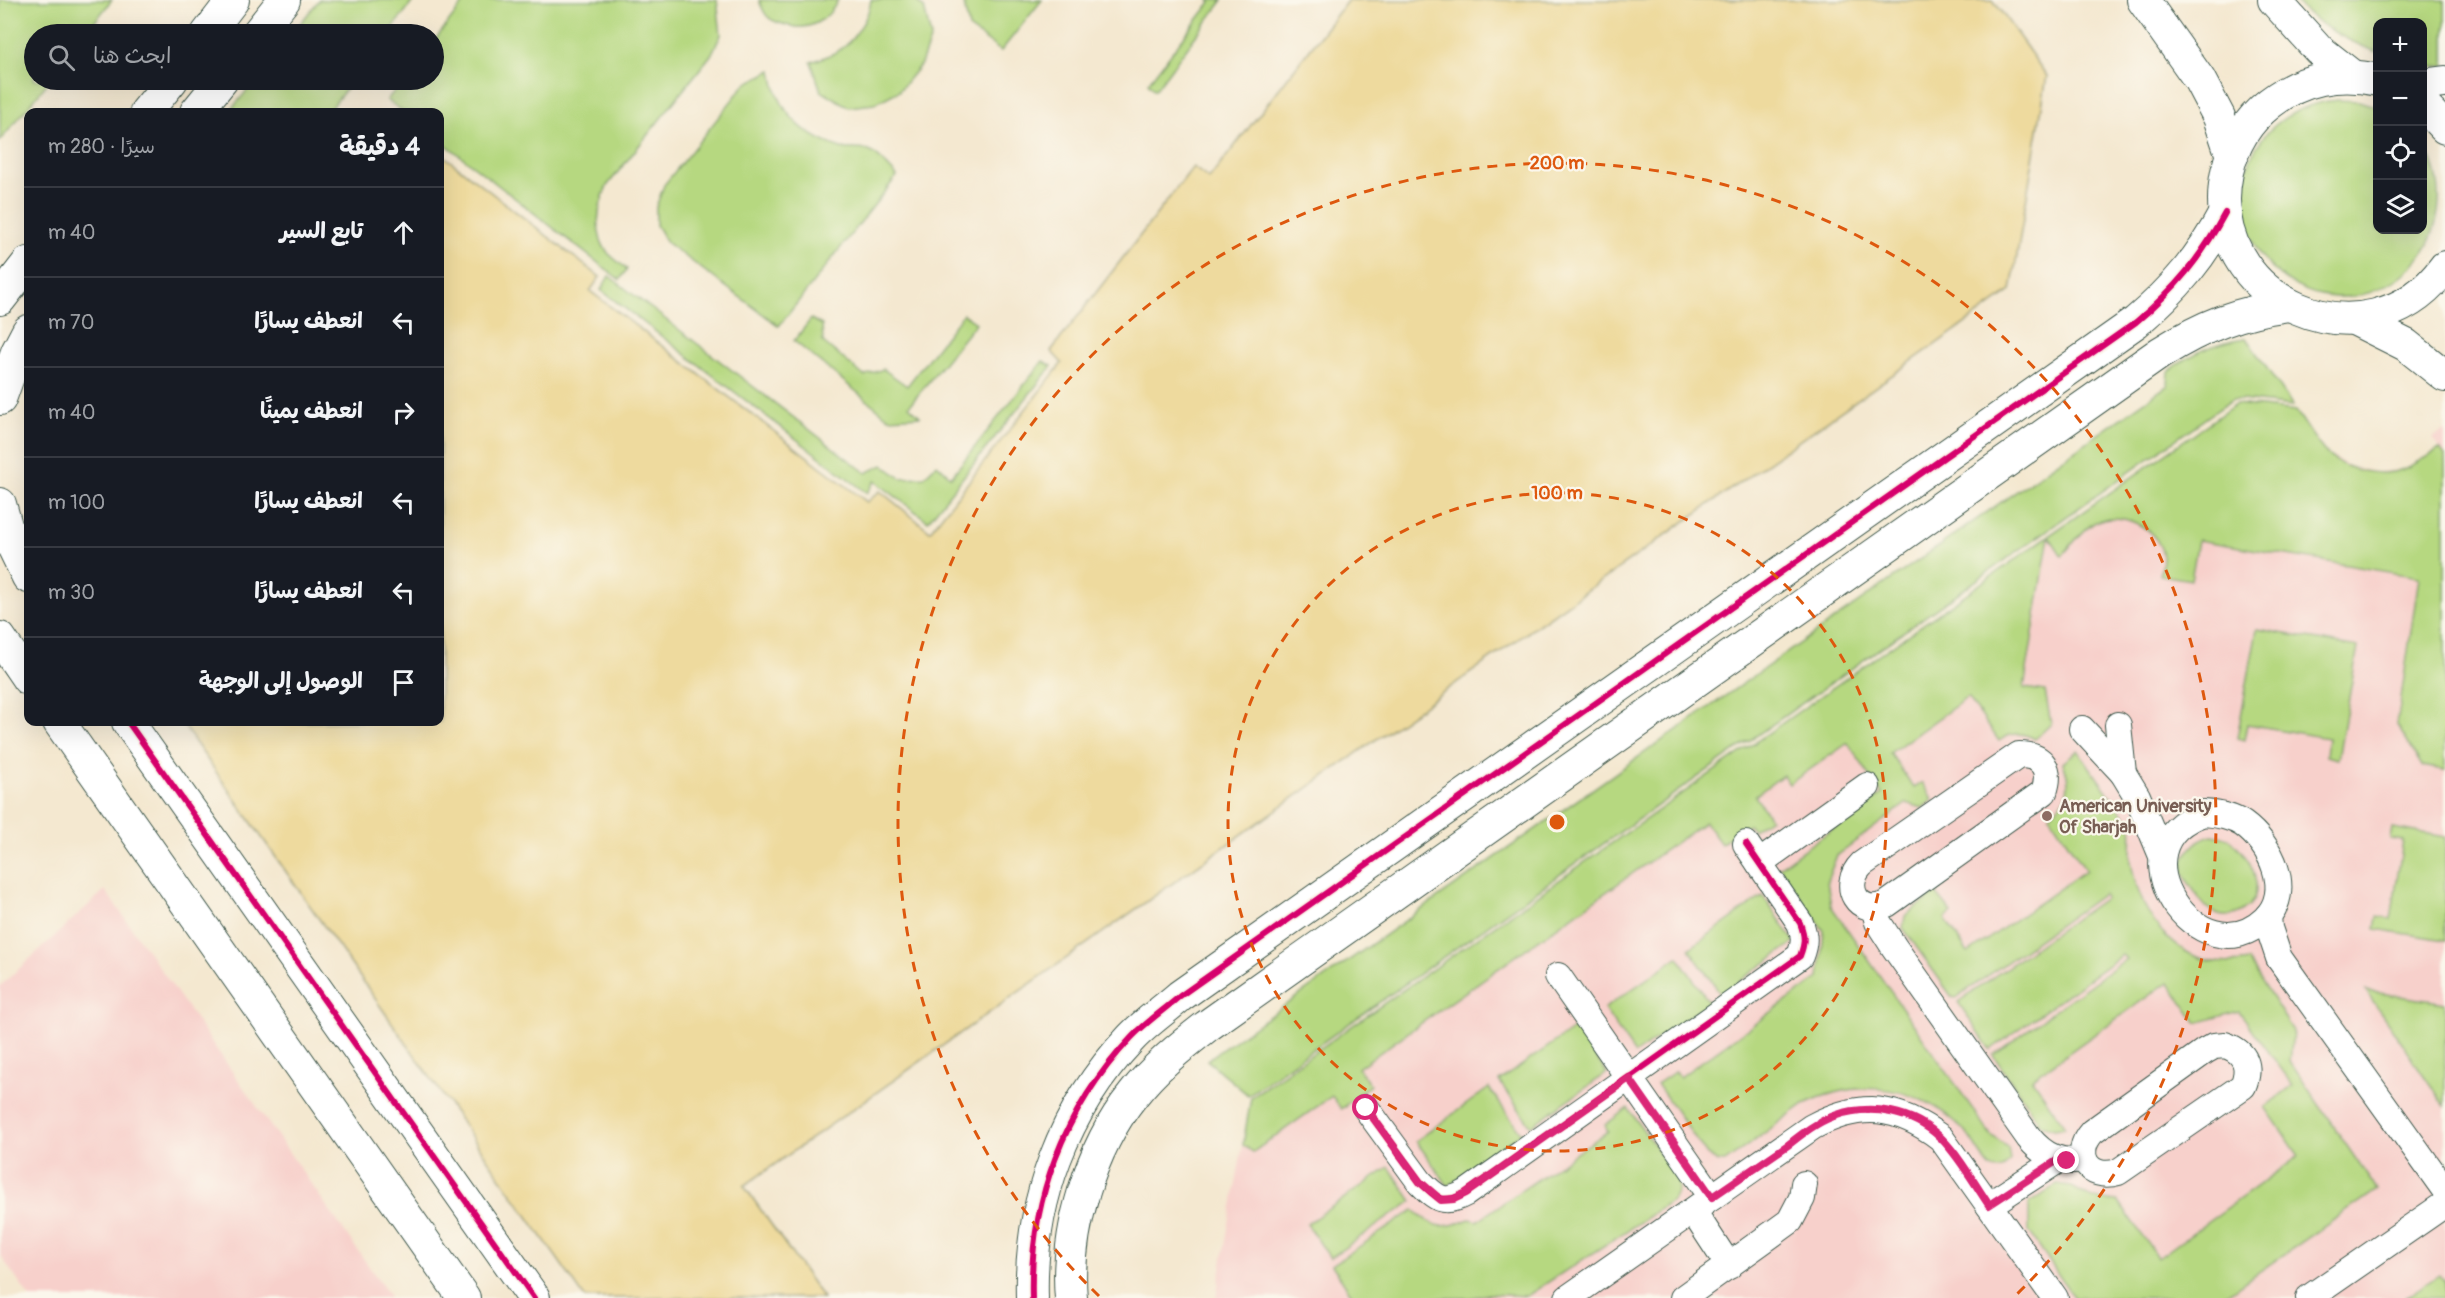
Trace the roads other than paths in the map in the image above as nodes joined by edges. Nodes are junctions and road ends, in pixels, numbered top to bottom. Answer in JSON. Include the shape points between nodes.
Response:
{"nodes":[{"id":1,"x":233,"y":0,"type":"edge"},
{"id":2,"x":284,"y":0,"type":"edge"},
{"id":3,"x":2143,"y":0,"type":"edge"},
{"id":4,"x":2274,"y":0,"type":"edge"},
{"id":5,"x":215,"y":24,"type":"edge"},
{"id":6,"x":265,"y":24,"type":"edge"},
{"id":7,"x":2365,"y":78,"type":"edge"},
{"id":8,"x":2445,"y":82,"type":"edge"},
{"id":9,"x":2427,"y":84,"type":"edge"},
{"id":10,"x":164,"y":90,"type":"edge"},
{"id":11,"x":214,"y":90,"type":"edge"},
{"id":12,"x":149,"y":108,"type":"edge"},
{"id":13,"x":199,"y":108,"type":"edge"},
{"id":14,"x":2427,"y":109,"type":"edge"},
{"id":15,"x":2445,"y":128,"type":"edge"},
{"id":16,"x":2232,"y":156,"type":"junction"},
{"id":17,"x":2225,"y":213,"type":"junction"},
{"id":18,"x":2445,"y":267,"type":"edge"},
{"id":19,"x":24,"y":268,"type":"edge"},
{"id":20,"x":0,"y":300,"type":"edge"},
{"id":21,"x":2289,"y":305,"type":"junction"},
{"id":22,"x":2354,"y":319,"type":"junction"},
{"id":23,"x":24,"y":339,"type":"edge"},
{"id":24,"x":2445,"y":376,"type":"edge"},
{"id":25,"x":0,"y":399,"type":"edge"},
{"id":26,"x":0,"y":504,"type":"edge"},
{"id":27,"x":24,"y":569,"type":"edge"},
{"id":28,"x":0,"y":638,"type":"edge"},
{"id":29,"x":24,"y":673,"type":"edge"},
{"id":30,"x":2118,"y":725,"type":"dead end"},
{"id":31,"x":62,"y":726,"type":"edge"},
{"id":32,"x":131,"y":726,"type":"edge"},
{"id":33,"x":2082,"y":729,"type":"dead end"},
{"id":34,"x":2123,"y":773,"type":"junction"},
{"id":35,"x":1867,"y":786,"type":"dead end"},
{"id":36,"x":2137,"y":796,"type":"junction"},
{"id":37,"x":2188,"y":819,"type":"junction"},
{"id":38,"x":2162,"y":856,"type":"junction"},
{"id":39,"x":1874,"y":908,"type":"junction"},
{"id":40,"x":2268,"y":916,"type":"junction"},
{"id":41,"x":2239,"y":935,"type":"junction"},
{"id":42,"x":2279,"y":958,"type":"junction"},
{"id":43,"x":1558,"y":976,"type":"dead end"},
{"id":44,"x":1629,"y":1078,"type":"junction"},
{"id":45,"x":1366,"y":1108,"type":"dead end"},
{"id":46,"x":2058,"y":1160,"type":"junction"},
{"id":47,"x":2084,"y":1160,"type":"junction"},
{"id":48,"x":1804,"y":1184,"type":"dead end"},
{"id":49,"x":2445,"y":1190,"type":"edge"},
{"id":50,"x":1703,"y":1204,"type":"junction"},
{"id":51,"x":2445,"y":1204,"type":"edge"},
{"id":52,"x":1989,"y":1205,"type":"junction"},
{"id":53,"x":1729,"y":1266,"type":"junction"},
{"id":54,"x":464,"y":1298,"type":"edge"},
{"id":55,"x":534,"y":1298,"type":"edge"},
{"id":56,"x":1032,"y":1298,"type":"edge"},
{"id":57,"x":1071,"y":1298,"type":"edge"},
{"id":58,"x":1568,"y":1298,"type":"edge"},
{"id":59,"x":1683,"y":1298,"type":"edge"},
{"id":60,"x":2055,"y":1298,"type":"edge"},
{"id":61,"x":2309,"y":1298,"type":"edge"}],
"edges":[{"from":1,"to":5,"type":"street"},
{"from":2,"to":6,"type":"street"},
{"from":3,"to":16,"type":"street","via":[[2199,79]]},
{"from":4,"to":7,"type":"street","via":[[2304,36],[2334,63]]},
{"from":7,"to":16,"type":"street","via":[[2313,81],[2277,98],[2246,129]]},
{"from":8,"to":9,"type":"street"},
{"from":10,"to":12,"type":"street"},
{"from":11,"to":13,"type":"street"},
{"from":14,"to":15,"type":"street"},
{"from":16,"to":17,"type":"street","via":[[2226,178]]},
{"from":17,"to":21,"type":"street","via":[[2232,242],[2246,267],[2265,289]]},
{"from":17,"to":56,"type":"street","via":[[2187,273],[2136,322],[1180,996],[1132,1037],[1091,1086],[1060,1142],[1040,1202],[1031,1264]]},
{"from":18,"to":22,"type":"street","via":[[2408,302],[2382,314]]},
{"from":19,"to":20,"type":"street"},
{"from":21,"to":22,"type":"street","via":[[2321,317]]},
{"from":21,"to":57,"type":"street","via":[[2221,320],[2160,353],[1167,1058],[1132,1096],[1105,1139],[1086,1186],[1074,1236]]},
{"from":22,"to":24,"type":"street","via":[[2406,345]]},
{"from":23,"to":25,"type":"street"},
{"from":26,"to":27,"type":"street","via":[[10,540]]},
{"from":28,"to":29,"type":"street"},
{"from":30,"to":34,"type":"street"},
{"from":31,"to":54,"type":"street"},
{"from":32,"to":55,"type":"street"},
{"from":33,"to":34,"type":"street"},
{"from":34,"to":36,"type":"street"},
{"from":35,"to":44,"type":"street","via":[[1753,854],[1800,923],[1805,934],[1800,956]]},
{"from":36,"to":37,"type":"street"},
{"from":36,"to":38,"type":"street"},
{"from":37,"to":38,"type":"street","via":[[2175,828]]},
{"from":37,"to":40,"type":"street","via":[[2204,813],[2221,814],[2260,839],[2279,881],[2277,900]]},
{"from":38,"to":41,"type":"street","via":[[2163,878],[2184,916],[2222,935]]},
{"from":39,"to":39,"type":"street","via":[[1887,904],[2044,792],[2047,770],[2040,760],[2019,755],[2008,761],[1862,864],[1851,881],[1852,891],[1864,906]]},
{"from":39,"to":46,"type":"street","via":[[1894,947],[2029,1138]]},
{"from":40,"to":41,"type":"street"},
{"from":40,"to":42,"type":"street"},
{"from":41,"to":42,"type":"street"},
{"from":42,"to":49,"type":"street"},
{"from":43,"to":44,"type":"street"},
{"from":44,"to":45,"type":"street","via":[[1454,1199],[1441,1200],[1420,1182]]},
{"from":44,"to":50,"type":"street"},
{"from":46,"to":47,"type":"street"},
{"from":46,"to":52,"type":"street"},
{"from":47,"to":47,"type":"street","via":[[2098,1174],[2118,1172],[2243,1086],[2247,1077],[2243,1056],[2236,1048],[2225,1045],[2205,1051],[2092,1132],[2082,1150]]},
{"from":48,"to":53,"type":"street","via":[[1802,1198],[1790,1221]]},
{"from":50,"to":52,"type":"street","via":[[1812,1127],[1855,1110],[1879,1109],[1902,1114],[1941,1138]]},
{"from":50,"to":53,"type":"street"},
{"from":50,"to":58,"type":"street"},
{"from":51,"to":61,"type":"street"},
{"from":52,"to":60,"type":"street"},
{"from":53,"to":59,"type":"street"}]}
